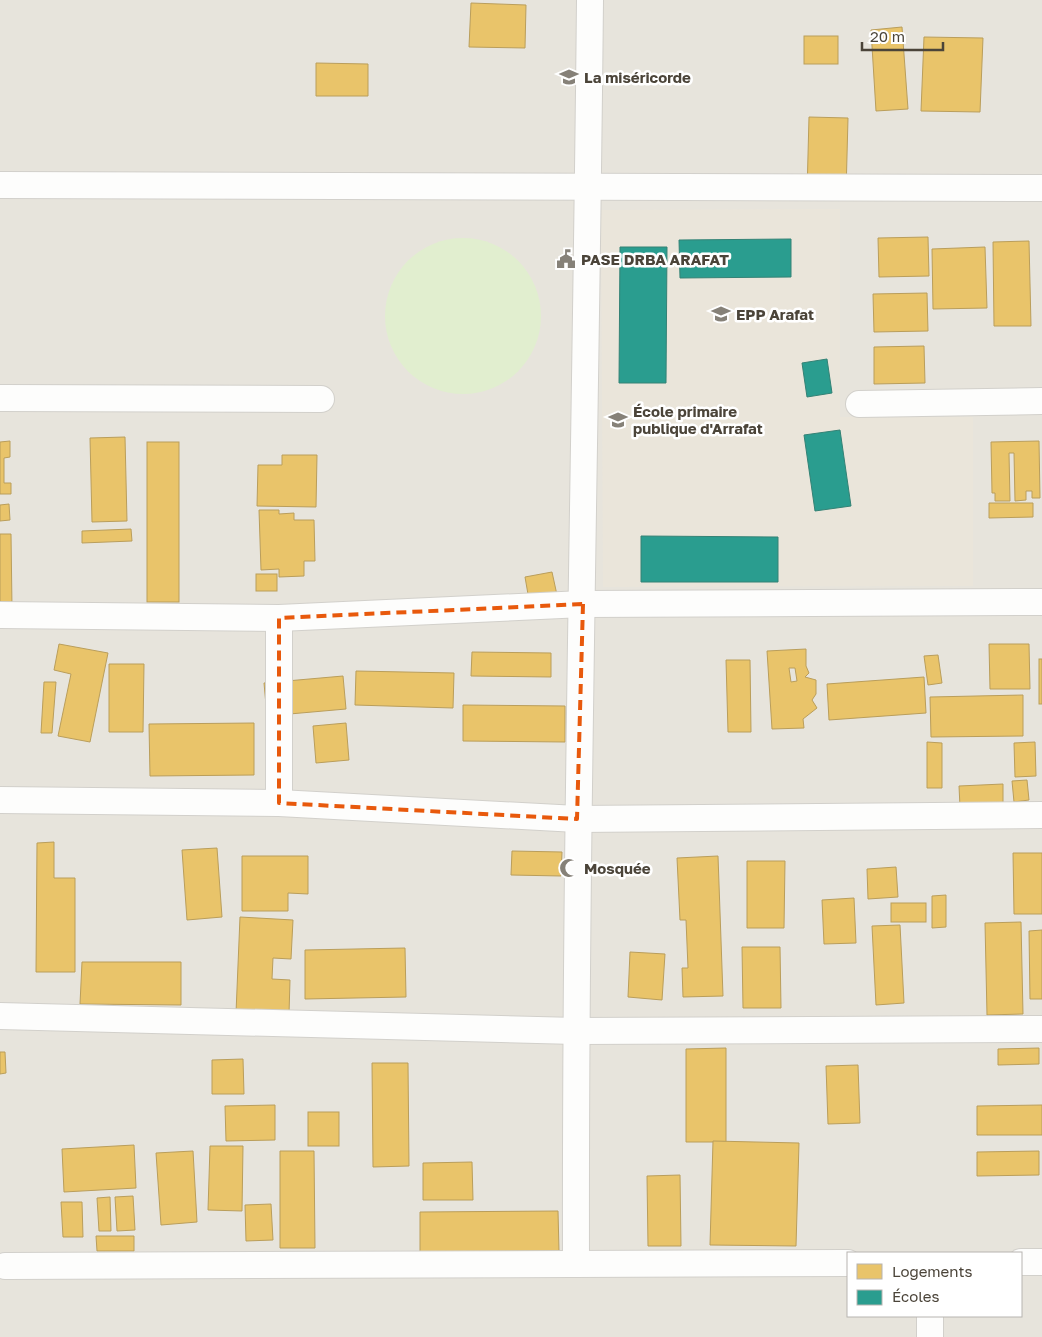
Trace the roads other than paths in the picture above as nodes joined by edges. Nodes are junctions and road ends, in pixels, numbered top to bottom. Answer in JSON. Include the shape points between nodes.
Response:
{"nodes":[{"id":1,"x":590,"y":0,"type":"edge"},
{"id":2,"x":0,"y":185,"type":"edge"},
{"id":3,"x":588,"y":187,"type":"junction"},
{"id":4,"x":1042,"y":188,"type":"edge"},
{"id":5,"x":0,"y":398,"type":"edge"},
{"id":6,"x":321,"y":399,"type":"dead end"},
{"id":7,"x":1042,"y":401,"type":"edge"},
{"id":8,"x":859,"y":404,"type":"dead end"},
{"id":9,"x":1042,"y":602,"type":"edge"},
{"id":10,"x":583,"y":604,"type":"junction"},
{"id":11,"x":0,"y":615,"type":"edge"},
{"id":12,"x":279,"y":618,"type":"junction"},
{"id":13,"x":0,"y":800,"type":"edge"},
{"id":14,"x":279,"y":802,"type":"junction"},
{"id":15,"x":1042,"y":815,"type":"edge"},
{"id":16,"x":577,"y":819,"type":"junction"},
{"id":17,"x":0,"y":1016,"type":"edge"},
{"id":18,"x":1042,"y":1029,"type":"edge"},
{"id":19,"x":576,"y":1031,"type":"junction"},
{"id":20,"x":1022,"y":1262,"type":"edge"},
{"id":21,"x":1042,"y":1262,"type":"edge"},
{"id":22,"x":847,"y":1263,"type":"edge"},
{"id":23,"x":576,"y":1264,"type":"junction"},
{"id":24,"x":5,"y":1266,"type":"dead end"},
{"id":25,"x":930,"y":1317,"type":"edge"},
{"id":26,"x":930,"y":1337,"type":"edge"}],
"edges":[{"from":1,"to":3,"type":"street"},
{"from":2,"to":3,"type":"street"},
{"from":3,"to":4,"type":"street"},
{"from":3,"to":10,"type":"street"},
{"from":5,"to":6,"type":"street"},
{"from":7,"to":8,"type":"street"},
{"from":9,"to":10,"type":"street"},
{"from":10,"to":12,"type":"street"},
{"from":10,"to":16,"type":"street"},
{"from":11,"to":12,"type":"street"},
{"from":12,"to":14,"type":"street"},
{"from":13,"to":14,"type":"street"},
{"from":14,"to":16,"type":"street"},
{"from":15,"to":16,"type":"street"},
{"from":16,"to":19,"type":"street"},
{"from":17,"to":19,"type":"street"},
{"from":18,"to":19,"type":"street"},
{"from":19,"to":23,"type":"street"},
{"from":20,"to":21,"type":"street"},
{"from":22,"to":23,"type":"street"},
{"from":23,"to":24,"type":"street"},
{"from":25,"to":26,"type":"street"}]}
